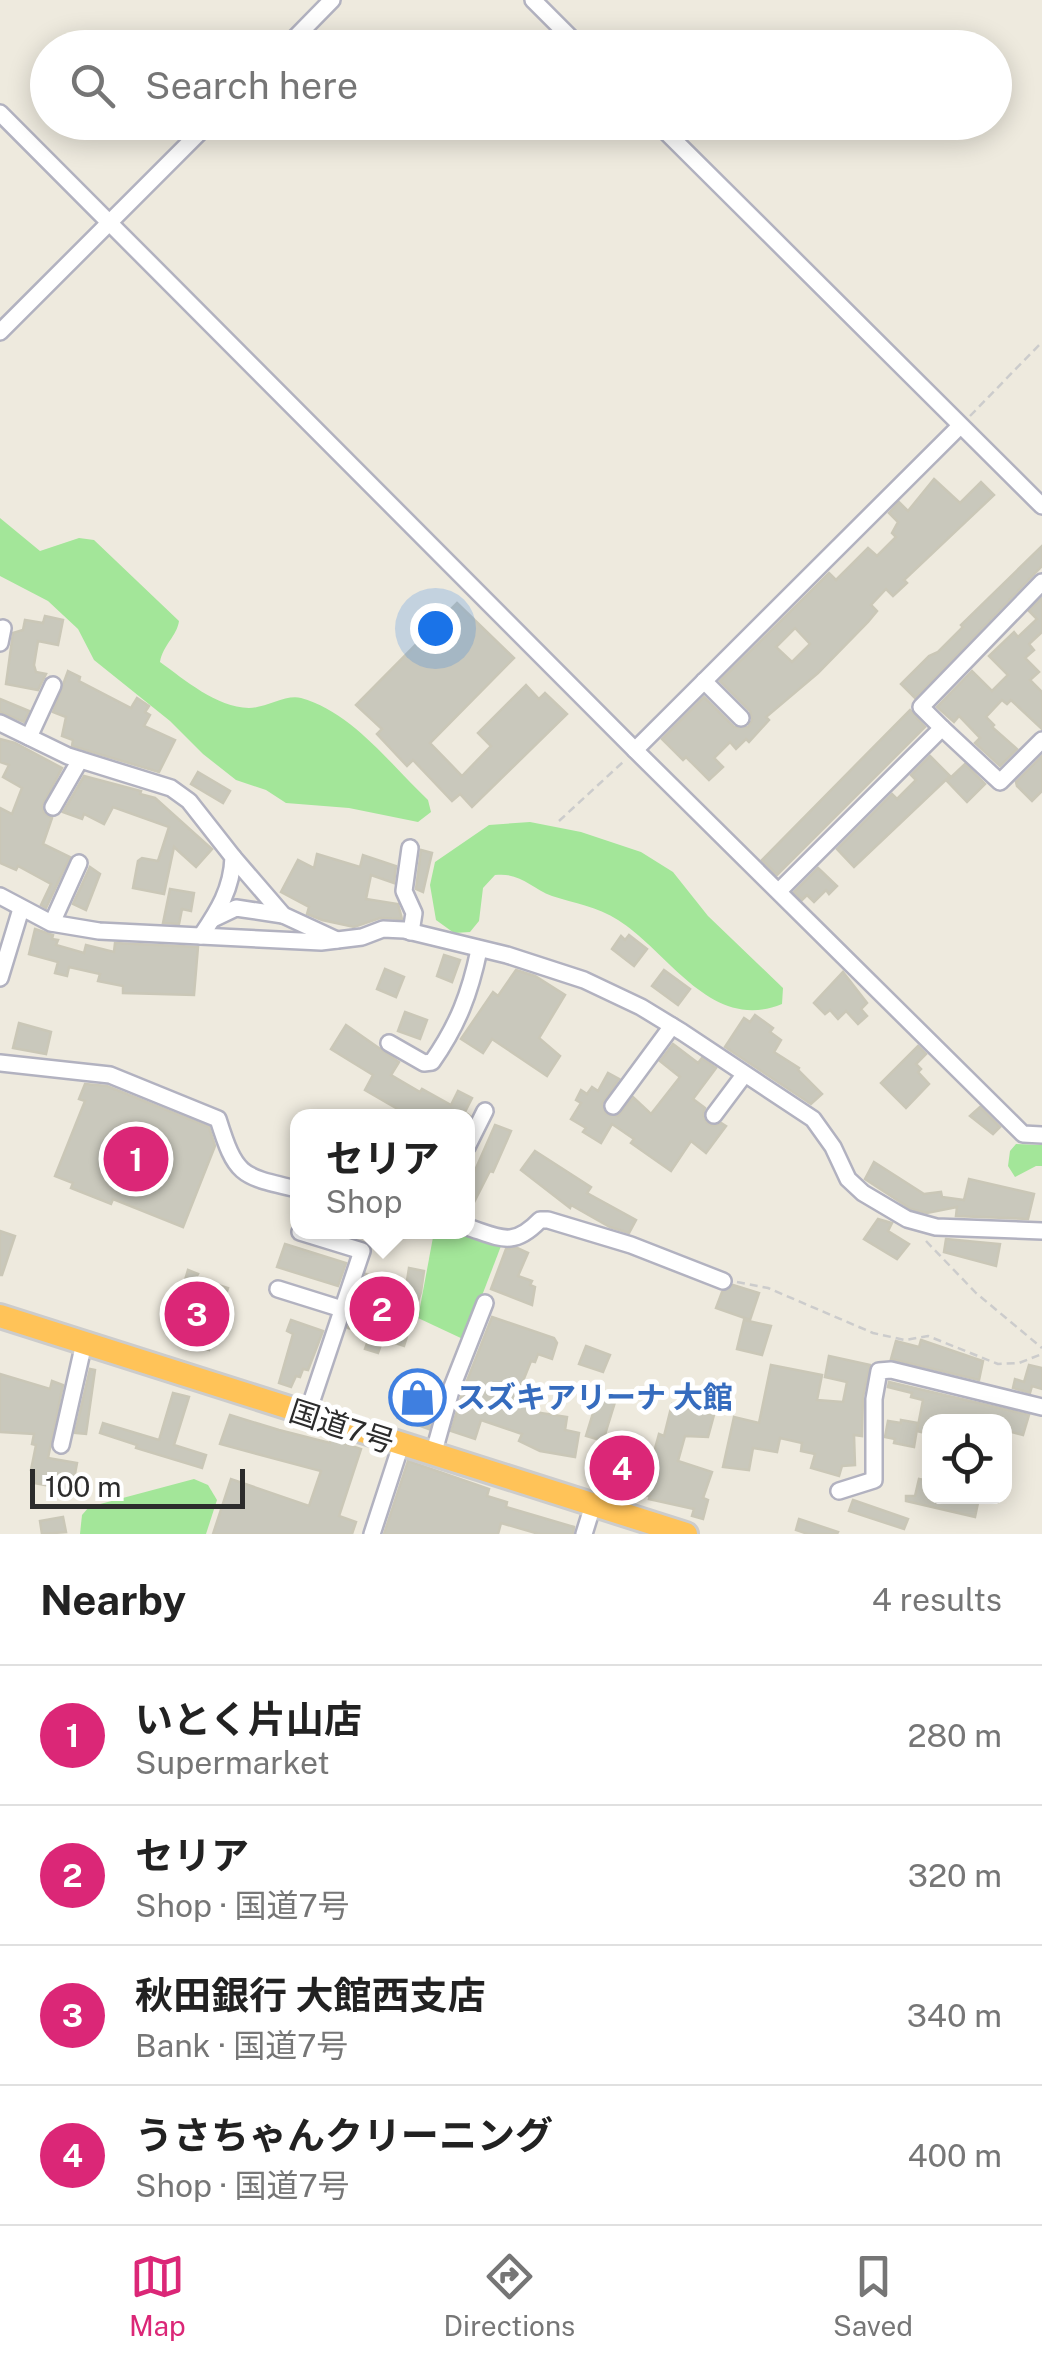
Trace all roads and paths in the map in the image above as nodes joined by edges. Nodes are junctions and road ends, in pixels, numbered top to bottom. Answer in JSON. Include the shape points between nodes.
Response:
{"nodes":[{"id":1,"x":332,"y":0,"type":"edge"},
{"id":2,"x":533,"y":0,"type":"edge"},
{"id":3,"x":303,"y":30,"type":"edge"},
{"id":4,"x":563,"y":30,"type":"edge"},
{"id":5,"x":0,"y":113,"type":"edge"},
{"id":6,"x":192,"y":140,"type":"edge"},
{"id":7,"x":674,"y":140,"type":"edge"},
{"id":8,"x":109,"y":223,"type":"junction"},
{"id":9,"x":0,"y":332,"type":"edge"},
{"id":10,"x":1042,"y":342,"type":"edge"},
{"id":11,"x":960,"y":426,"type":"junction"},
{"id":12,"x":1042,"y":506,"type":"edge"},
{"id":13,"x":1042,"y":582,"type":"edge"},
{"id":14,"x":704,"y":681,"type":"junction"},
{"id":15,"x":52,"y":685,"type":"dead end"},
{"id":16,"x":741,"y":718,"type":"dead end"},
{"id":17,"x":0,"y":724,"type":"edge"},
{"id":18,"x":942,"y":728,"type":"junction"},
{"id":19,"x":29,"y":737,"type":"junction"},
{"id":20,"x":1042,"y":740,"type":"edge"},
{"id":21,"x":635,"y":750,"type":"junction"},
{"id":22,"x":80,"y":760,"type":"junction"},
{"id":23,"x":53,"y":807,"type":"dead end"},
{"id":24,"x":559,"y":821,"type":"dead end"},
{"id":25,"x":410,"y":848,"type":"dead end"},
{"id":26,"x":234,"y":858,"type":"junction"},
{"id":27,"x":79,"y":864,"type":"dead end"},
{"id":28,"x":780,"y":891,"type":"junction"},
{"id":29,"x":0,"y":896,"type":"edge"},
{"id":30,"x":21,"y":909,"type":"junction"},
{"id":31,"x":282,"y":915,"type":"junction"},
{"id":32,"x":213,"y":919,"type":"junction"},
{"id":33,"x":52,"y":923,"type":"junction"},
{"id":34,"x":411,"y":932,"type":"junction"},
{"id":35,"x":201,"y":936,"type":"junction"},
{"id":36,"x":337,"y":940,"type":"junction"},
{"id":37,"x":479,"y":950,"type":"junction"},
{"id":38,"x":0,"y":978,"type":"edge"},
{"id":39,"x":672,"y":1026,"type":"junction"},
{"id":40,"x":388,"y":1043,"type":"dead end"},
{"id":41,"x":0,"y":1063,"type":"edge"},
{"id":42,"x":744,"y":1075,"type":"junction"},
{"id":43,"x":613,"y":1106,"type":"dead end"},
{"id":44,"x":486,"y":1111,"type":"dead end"},
{"id":45,"x":714,"y":1114,"type":"dead end"},
{"id":46,"x":475,"y":1132,"type":"edge"},
{"id":47,"x":1042,"y":1134,"type":"edge"},
{"id":48,"x":290,"y":1187,"type":"edge"},
{"id":49,"x":924,"y":1226,"type":"junction"},
{"id":50,"x":475,"y":1229,"type":"edge"},
{"id":51,"x":1042,"y":1231,"type":"edge"},
{"id":52,"x":324,"y":1239,"type":"edge"},
{"id":53,"x":724,"y":1281,"type":"joint"},
{"id":54,"x":278,"y":1289,"type":"dead end"},
{"id":55,"x":485,"y":1303,"type":"dead end"},
{"id":56,"x":342,"y":1310,"type":"junction"},
{"id":57,"x":0,"y":1316,"type":"edge"},
{"id":58,"x":84,"y":1343,"type":"junction"},
{"id":59,"x":1042,"y":1348,"type":"edge"},
{"id":60,"x":1042,"y":1354,"type":"edge"},
{"id":61,"x":1042,"y":1407,"type":"edge"},
{"id":62,"x":307,"y":1414,"type":"junction"},
{"id":63,"x":402,"y":1445,"type":"junction"},
{"id":64,"x":61,"y":1446,"type":"dead end"},
{"id":65,"x":433,"y":1455,"type":"junction"},
{"id":66,"x":839,"y":1492,"type":"dead end"},
{"id":67,"x":593,"y":1505,"type":"junction"},
{"id":68,"x":674,"y":1532,"type":"edge"},
{"id":69,"x":372,"y":1534,"type":"edge"},
{"id":70,"x":584,"y":1534,"type":"edge"}],
"edges":[{"from":1,"to":3,"type":"street"},
{"from":2,"to":4,"type":"street"},
{"from":5,"to":8,"type":"street"},
{"from":6,"to":8,"type":"street"},
{"from":7,"to":11,"type":"street"},
{"from":8,"to":9,"type":"street"},
{"from":8,"to":21,"type":"street"},
{"from":10,"to":11,"type":"path"},
{"from":11,"to":12,"type":"street"},
{"from":11,"to":14,"type":"street"},
{"from":13,"to":18,"type":"street","via":[[922,706]]},
{"from":14,"to":16,"type":"street"},
{"from":14,"to":21,"type":"street"},
{"from":15,"to":19,"type":"street"},
{"from":17,"to":19,"type":"street"},
{"from":18,"to":20,"type":"street","via":[[1000,782]]},
{"from":18,"to":28,"type":"street"},
{"from":19,"to":22,"type":"street"},
{"from":21,"to":24,"type":"path"},
{"from":21,"to":28,"type":"street"},
{"from":22,"to":23,"type":"street"},
{"from":22,"to":26,"type":"street","via":[[171,788]]},
{"from":25,"to":34,"type":"street","via":[[404,891],[414,913]]},
{"from":26,"to":31,"type":"street"},
{"from":26,"to":32,"type":"street","via":[[233,878]]},
{"from":27,"to":33,"type":"street"},
{"from":28,"to":47,"type":"street","via":[[1024,1134]]},
{"from":29,"to":30,"type":"street"},
{"from":30,"to":33,"type":"street"},
{"from":30,"to":38,"type":"street"},
{"from":31,"to":32,"type":"street","via":[[236,908]]},
{"from":31,"to":36,"type":"street"},
{"from":32,"to":35,"type":"street"},
{"from":33,"to":35,"type":"street"},
{"from":34,"to":36,"type":"street","via":[[383,929]]},
{"from":34,"to":37,"type":"street"},
{"from":35,"to":36,"type":"street"},
{"from":37,"to":39,"type":"street","via":[[584,980]]},
{"from":37,"to":40,"type":"street","via":[[460,1017],[432,1062]]},
{"from":39,"to":42,"type":"street"},
{"from":39,"to":43,"type":"street"},
{"from":41,"to":48,"type":"street","via":[[110,1075],[218,1120],[232,1162],[243,1173]]},
{"from":42,"to":45,"type":"street"},
{"from":42,"to":49,"type":"street","via":[[813,1120],[862,1193]]},
{"from":44,"to":46,"type":"street"},
{"from":49,"to":51,"type":"street"},
{"from":49,"to":59,"type":"path","via":[[924,1238],[976,1293]]},
{"from":50,"to":53,"type":"street","via":[[515,1240],[548,1220]]},
{"from":52,"to":56,"type":"street","via":[[362,1251]]},
{"from":53,"to":60,"type":"path","via":[[768,1288],[873,1333],[904,1340],[928,1336],[998,1364]]},
{"from":54,"to":56,"type":"street"},
{"from":55,"to":65,"type":"street"},
{"from":56,"to":62,"type":"street"},
{"from":57,"to":58,"type":"highway","name":"国道7号"},
{"from":58,"to":62,"type":"highway","name":"国道7号"},
{"from":58,"to":64,"type":"street"},
{"from":61,"to":66,"type":"street","via":[[879,1372],[874,1480]]},
{"from":62,"to":63,"type":"highway","name":"国道7号"},
{"from":63,"to":65,"type":"highway","name":"国道7号"},
{"from":63,"to":69,"type":"street"},
{"from":65,"to":67,"type":"highway","name":"国道7号"},
{"from":67,"to":68,"type":"highway","name":"国道7号"},
{"from":67,"to":70,"type":"street"}]}
